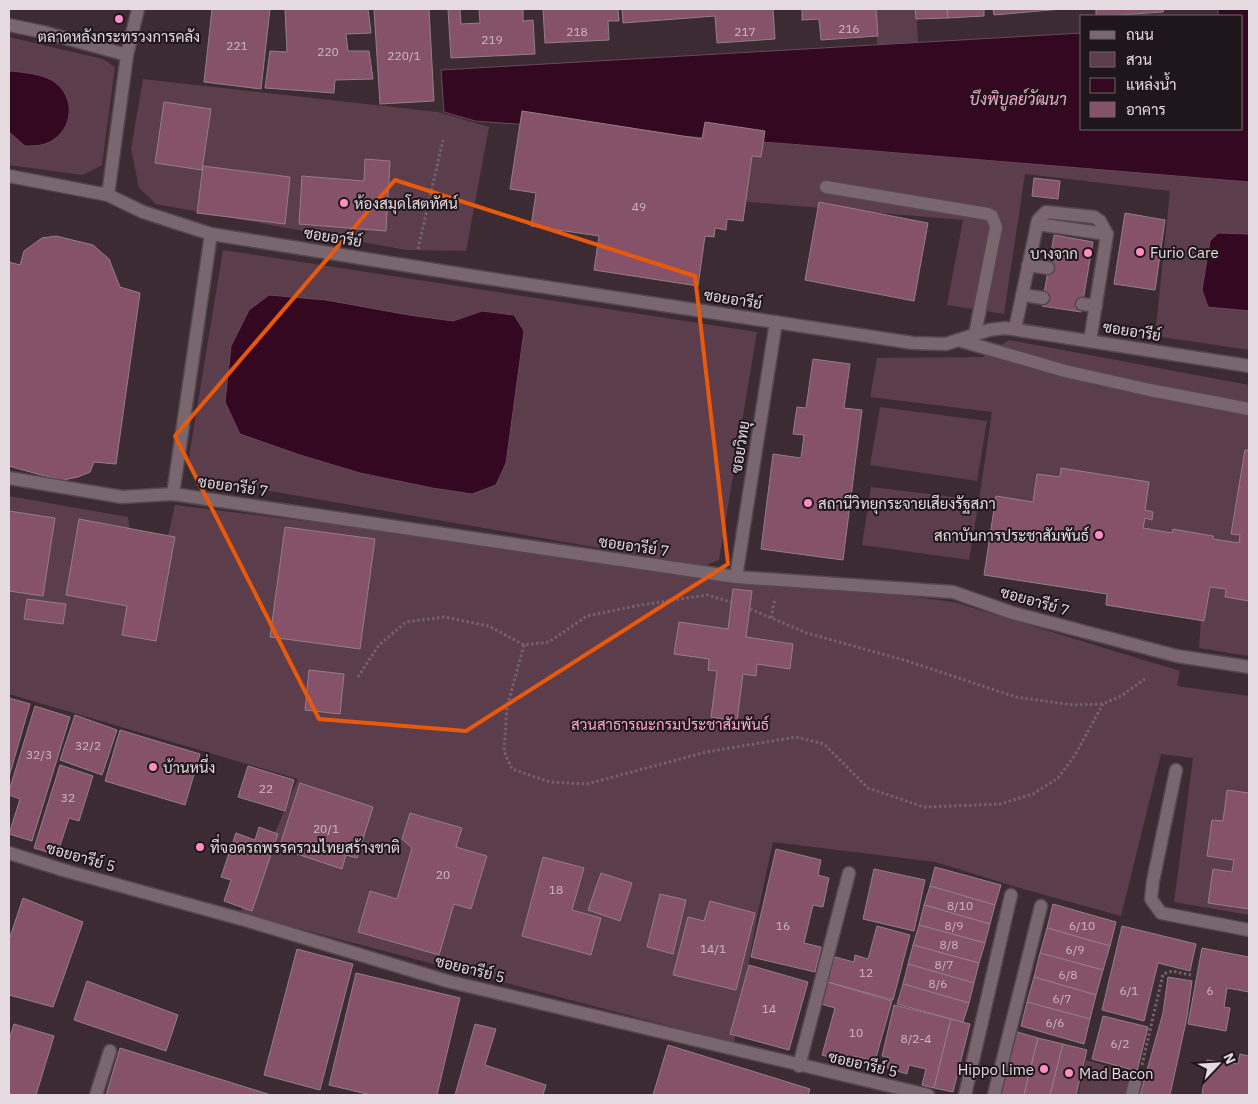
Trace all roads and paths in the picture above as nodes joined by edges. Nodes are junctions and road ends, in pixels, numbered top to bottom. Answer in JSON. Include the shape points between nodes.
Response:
{"nodes":[{"id":1,"x":138,"y":9,"type":"edge"},
{"id":2,"x":9,"y":25,"type":"edge"},
{"id":3,"x":127,"y":55,"type":"junction"},
{"id":4,"x":443,"y":140,"type":"dead end"},
{"id":5,"x":9,"y":176,"type":"edge"},
{"id":6,"x":826,"y":187,"type":"dead end"},
{"id":7,"x":108,"y":194,"type":"junction"},
{"id":8,"x":211,"y":234,"type":"junction"},
{"id":9,"x":1028,"y":265,"type":"junction"},
{"id":10,"x":414,"y":267,"type":"junction"},
{"id":11,"x":1048,"y":268,"type":"dead end"},
{"id":12,"x":1087,"y":274,"type":"dead end"},
{"id":13,"x":1101,"y":276,"type":"junction"},
{"id":14,"x":1022,"y":295,"type":"junction"},
{"id":15,"x":1044,"y":298,"type":"dead end"},
{"id":16,"x":1082,"y":304,"type":"dead end"},
{"id":17,"x":1096,"y":306,"type":"junction"},
{"id":18,"x":776,"y":322,"type":"junction"},
{"id":19,"x":1014,"y":329,"type":"junction"},
{"id":20,"x":975,"y":334,"type":"junction"},
{"id":21,"x":958,"y":340,"type":"junction"},
{"id":22,"x":1090,"y":341,"type":"junction"},
{"id":23,"x":1249,"y":366,"type":"edge"},
{"id":24,"x":1249,"y":409,"type":"edge"},
{"id":25,"x":9,"y":478,"type":"edge"},
{"id":26,"x":173,"y":494,"type":"junction"},
{"id":27,"x":736,"y":577,"type":"junction"},
{"id":28,"x":731,"y":602,"type":"dead end"},
{"id":29,"x":750,"y":609,"type":"dead end"},
{"id":30,"x":524,"y":645,"type":"junction"},
{"id":31,"x":1249,"y":668,"type":"edge"},
{"id":32,"x":358,"y":677,"type":"dead end"},
{"id":33,"x":1145,"y":679,"type":"dead end"},
{"id":34,"x":1103,"y":704,"type":"junction"},
{"id":35,"x":1176,"y":770,"type":"dead end"},
{"id":36,"x":9,"y":853,"type":"edge"},
{"id":37,"x":849,"y":873,"type":"dead end"},
{"id":38,"x":1011,"y":895,"type":"dead end"},
{"id":39,"x":1041,"y":906,"type":"dead end"},
{"id":40,"x":1249,"y":930,"type":"edge"},
{"id":41,"x":1190,"y":975,"type":"dead end"},
{"id":42,"x":110,"y":1051,"type":"dead end"},
{"id":43,"x":800,"y":1066,"type":"junction"},
{"id":44,"x":1135,"y":1082,"type":"joint"},
{"id":45,"x":96,"y":1095,"type":"edge"},
{"id":46,"x":928,"y":1095,"type":"edge"},
{"id":47,"x":965,"y":1095,"type":"edge"},
{"id":48,"x":994,"y":1095,"type":"edge"},
{"id":49,"x":1132,"y":1095,"type":"edge"}],
"edges":[{"from":1,"to":3,"type":"street"},
{"from":2,"to":3,"type":"street"},
{"from":3,"to":7,"type":"street"},
{"from":4,"to":10,"type":"path"},
{"from":5,"to":7,"type":"street","name":"ซอยอารีย์"},
{"from":6,"to":20,"type":"street","via":[[992,216],[996,227]]},
{"from":7,"to":8,"type":"street","name":"ซอยอารีย์","via":[[143,212]]},
{"from":8,"to":10,"type":"street","name":"ซอยอารีย์"},
{"from":8,"to":26,"type":"street"},
{"from":9,"to":11,"type":"street"},
{"from":9,"to":13,"type":"street","via":[[1038,220],[1046,212],[1094,218],[1100,221],[1108,234]]},
{"from":9,"to":14,"type":"street"},
{"from":10,"to":18,"type":"street","name":"ซอยอารีย์"},
{"from":12,"to":13,"type":"street"},
{"from":13,"to":17,"type":"street"},
{"from":14,"to":15,"type":"street"},
{"from":14,"to":19,"type":"street"},
{"from":16,"to":17,"type":"street"},
{"from":17,"to":22,"type":"street"},
{"from":18,"to":21,"type":"street","name":"ซอยอารีย์","via":[[913,343],[946,344]]},
{"from":18,"to":27,"type":"street","name":"ซอยวิทยุ"},
{"from":19,"to":20,"type":"street","name":"ซอยอารีย์"},
{"from":19,"to":22,"type":"street","name":"ซอยอารีย์"},
{"from":20,"to":21,"type":"street","name":"ซอยอารีย์"},
{"from":21,"to":24,"type":"street","via":[[1065,372]]},
{"from":22,"to":23,"type":"street","name":"ซอยอารีย์"},
{"from":25,"to":26,"type":"street","name":"ซอยอารีย์ 7","via":[[122,497]]},
{"from":26,"to":27,"type":"street","name":"ซอยอารีย์ 7"},
{"from":27,"to":31,"type":"street","name":"ซอยอารีย์ 7","via":[[953,592],[1013,613],[1177,656]]},
{"from":28,"to":30,"type":"path","via":[[707,595],[641,604],[586,616],[549,642]]},
{"from":29,"to":34,"type":"path","via":[[807,632],[1016,697],[1074,705]]},
{"from":30,"to":32,"type":"path","via":[[489,626],[444,616],[406,622],[379,645]]},
{"from":30,"to":34,"type":"path","via":[[507,707],[504,751],[512,769],[550,782],[586,784],[706,752],[796,737],[824,744],[868,788],[924,807],[1000,804],[1033,794],[1058,778],[1075,755]]},
{"from":33,"to":34,"type":"path"},
{"from":35,"to":40,"type":"street","via":[[1151,899],[1161,913]]},
{"from":36,"to":43,"type":"street","name":"ซอยอารีย์ 5","via":[[447,980]]},
{"from":37,"to":43,"type":"street"},
{"from":38,"to":47,"type":"street"},
{"from":39,"to":48,"type":"street"},
{"from":41,"to":44,"type":"path","via":[[1172,971],[1163,974]]},
{"from":42,"to":45,"type":"street"},
{"from":43,"to":46,"type":"street","name":"ซอยอารีย์ 5"},
{"from":44,"to":49,"type":"street"}]}
